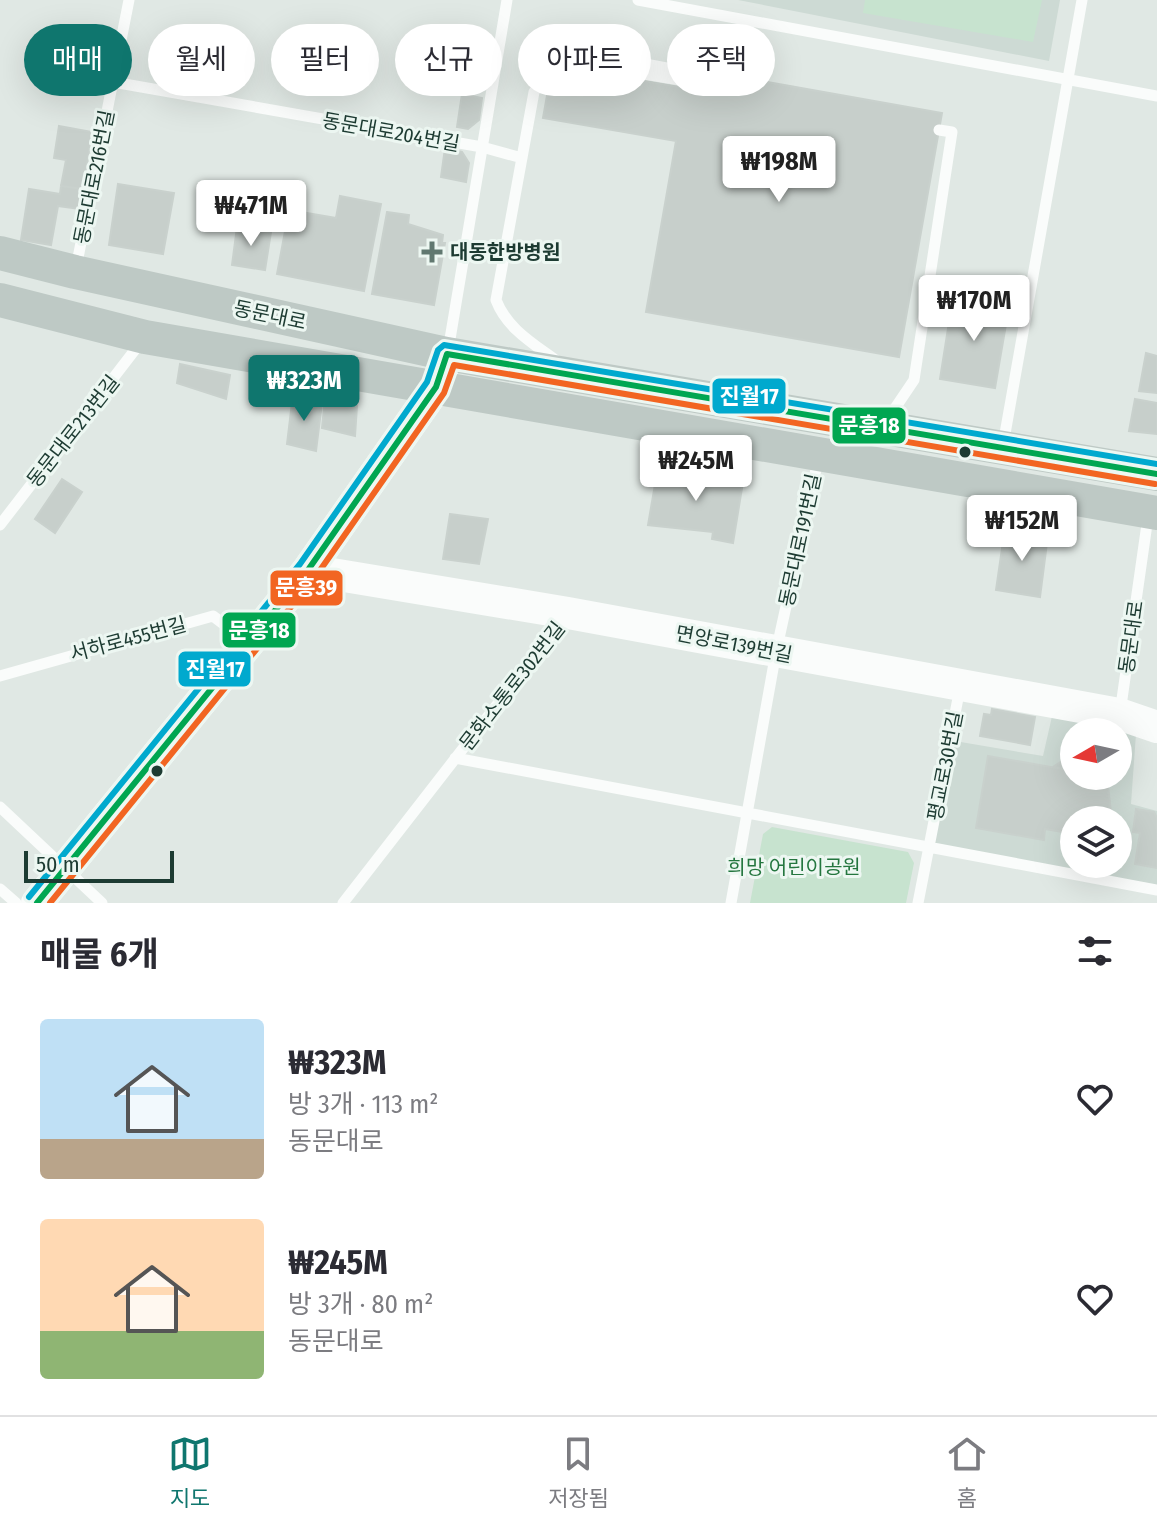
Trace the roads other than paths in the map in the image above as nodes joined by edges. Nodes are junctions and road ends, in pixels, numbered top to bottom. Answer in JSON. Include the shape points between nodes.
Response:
{"nodes":[{"id":1,"x":129,"y":0,"type":"edge"},
{"id":2,"x":507,"y":0,"type":"edge"},
{"id":3,"x":638,"y":0,"type":"edge"},
{"id":4,"x":1082,"y":0,"type":"edge"},
{"id":5,"x":124,"y":24,"type":"edge"},
{"id":6,"x":667,"y":74,"type":"edge"},
{"id":7,"x":1067,"y":80,"type":"junction"},
{"id":8,"x":132,"y":85,"type":"edge"},
{"id":9,"x":110,"y":96,"type":"edge"},
{"id":10,"x":1157,"y":96,"type":"edge"},
{"id":11,"x":299,"y":116,"type":"joint"},
{"id":12,"x":939,"y":130,"type":"dead end"},
{"id":13,"x":482,"y":147,"type":"junction"},
{"id":14,"x":522,"y":158,"type":"junction"},
{"id":15,"x":5,"y":250,"type":"edge"},
{"id":16,"x":75,"y":272,"type":"junction"},
{"id":17,"x":0,"y":300,"type":"edge"},
{"id":18,"x":39,"y":313,"type":"junction"},
{"id":19,"x":0,"y":318,"type":"edge"},
{"id":20,"x":145,"y":337,"type":"junction"},
{"id":21,"x":447,"y":354,"type":"junction"},
{"id":22,"x":575,"y":374,"type":"junction"},
{"id":23,"x":436,"y":387,"type":"junction"},
{"id":24,"x":883,"y":425,"type":"junction"},
{"id":25,"x":1003,"y":445,"type":"junction"},
{"id":26,"x":819,"y":455,"type":"junction"},
{"id":27,"x":1157,"y":474,"type":"edge"},
{"id":28,"x":1153,"y":512,"type":"edge"},
{"id":29,"x":0,"y":525,"type":"edge"},
{"id":30,"x":308,"y":570,"type":"junction"},
{"id":31,"x":568,"y":613,"type":"junction"},
{"id":32,"x":250,"y":644,"type":"junction"},
{"id":33,"x":776,"y":652,"type":"junction"},
{"id":34,"x":0,"y":676,"type":"edge"},
{"id":35,"x":960,"y":685,"type":"junction"},
{"id":36,"x":1119,"y":714,"type":"junction"},
{"id":37,"x":1157,"y":727,"type":"edge"},
{"id":38,"x":455,"y":758,"type":"junction"},
{"id":39,"x":0,"y":807,"type":"edge"},
{"id":40,"x":745,"y":814,"type":"junction"},
{"id":41,"x":929,"y":847,"type":"junction"},
{"id":42,"x":66,"y":869,"type":"junction"},
{"id":43,"x":0,"y":889,"type":"edge"},
{"id":44,"x":1157,"y":890,"type":"edge"},
{"id":45,"x":16,"y":903,"type":"edge"},
{"id":46,"x":37,"y":903,"type":"edge"},
{"id":47,"x":102,"y":903,"type":"edge"},
{"id":48,"x":343,"y":903,"type":"edge"},
{"id":49,"x":731,"y":903,"type":"edge"},
{"id":50,"x":918,"y":903,"type":"edge"}],
"edges":[{"from":1,"to":5,"type":"lane","name":"동문대로216번길"},
{"from":2,"to":13,"type":"lane","name":"동문대로204번길"},
{"from":3,"to":7,"type":"lane"},
{"from":4,"to":7,"type":"lane"},
{"from":6,"to":14,"type":"lane","via":[[572,62],[548,71],[534,92]]},
{"from":7,"to":10,"type":"lane"},
{"from":7,"to":25,"type":"lane"},
{"from":8,"to":11,"type":"lane","name":"동문대로216번길"},
{"from":9,"to":16,"type":"lane","name":"동문대로216번길"},
{"from":11,"to":13,"type":"lane","name":"동문대로204번길"},
{"from":12,"to":24,"type":"lane","via":[[952,132],[914,380]]},
{"from":13,"to":14,"type":"lane","name":"동문대로204번길"},
{"from":13,"to":21,"type":"lane","name":"동문대로204번길"},
{"from":14,"to":22,"type":"lane","via":[[496,300],[518,332]]},
{"from":15,"to":16,"type":"main road","name":"동문대로"},
{"from":16,"to":21,"type":"main road","name":"동문대로"},
{"from":17,"to":18,"type":"main road","name":"동문대로"},
{"from":18,"to":19,"type":"main road"},
{"from":18,"to":20,"type":"main road","name":"동문대로"},
{"from":20,"to":23,"type":"main road","name":"동문대로"},
{"from":20,"to":29,"type":"lane","name":"동문대로213번길"},
{"from":21,"to":22,"type":"main road","name":"동문대로"},
{"from":21,"to":23,"type":"street"},
{"from":22,"to":24,"type":"main road","name":"동문대로"},
{"from":23,"to":26,"type":"main road","name":"동문대로"},
{"from":23,"to":30,"type":"street"},
{"from":24,"to":25,"type":"main road","name":"동문대로"},
{"from":25,"to":27,"type":"main road","name":"동문대로"},
{"from":26,"to":28,"type":"main road","name":"동문대로"},
{"from":26,"to":33,"type":"lane","name":"동문대로191번길"},
{"from":28,"to":36,"type":"lane","name":"동문대로"},
{"from":30,"to":31,"type":"street","name":"면앙로139번길"},
{"from":30,"to":32,"type":"street"},
{"from":31,"to":33,"type":"street","name":"면앙로139번길"},
{"from":31,"to":38,"type":"lane","name":"문화소통로302번길"},
{"from":32,"to":34,"type":"lane","name":"서하로455번길","via":[[213,616]]},
{"from":32,"to":42,"type":"street"},
{"from":33,"to":35,"type":"street","name":"면앙로139번길"},
{"from":33,"to":40,"type":"lane","name":"동문대로191번길"},
{"from":35,"to":36,"type":"street","name":"면앙로139번길"},
{"from":35,"to":41,"type":"lane","name":"평교로30번길"},
{"from":36,"to":37,"type":"street","name":"면앙로139번길"},
{"from":38,"to":40,"type":"lane","name":"문화소통로302번길"},
{"from":38,"to":48,"type":"lane","name":"문화소통로302번길"},
{"from":39,"to":42,"type":"lane"},
{"from":40,"to":41,"type":"lane"},
{"from":40,"to":49,"type":"lane","name":"동문대로191번길"},
{"from":41,"to":44,"type":"lane","name":"평교로30번길"},
{"from":41,"to":50,"type":"lane","name":"평교로30번길"},
{"from":42,"to":46,"type":"street"},
{"from":42,"to":47,"type":"lane"},
{"from":43,"to":45,"type":"lane"}]}
